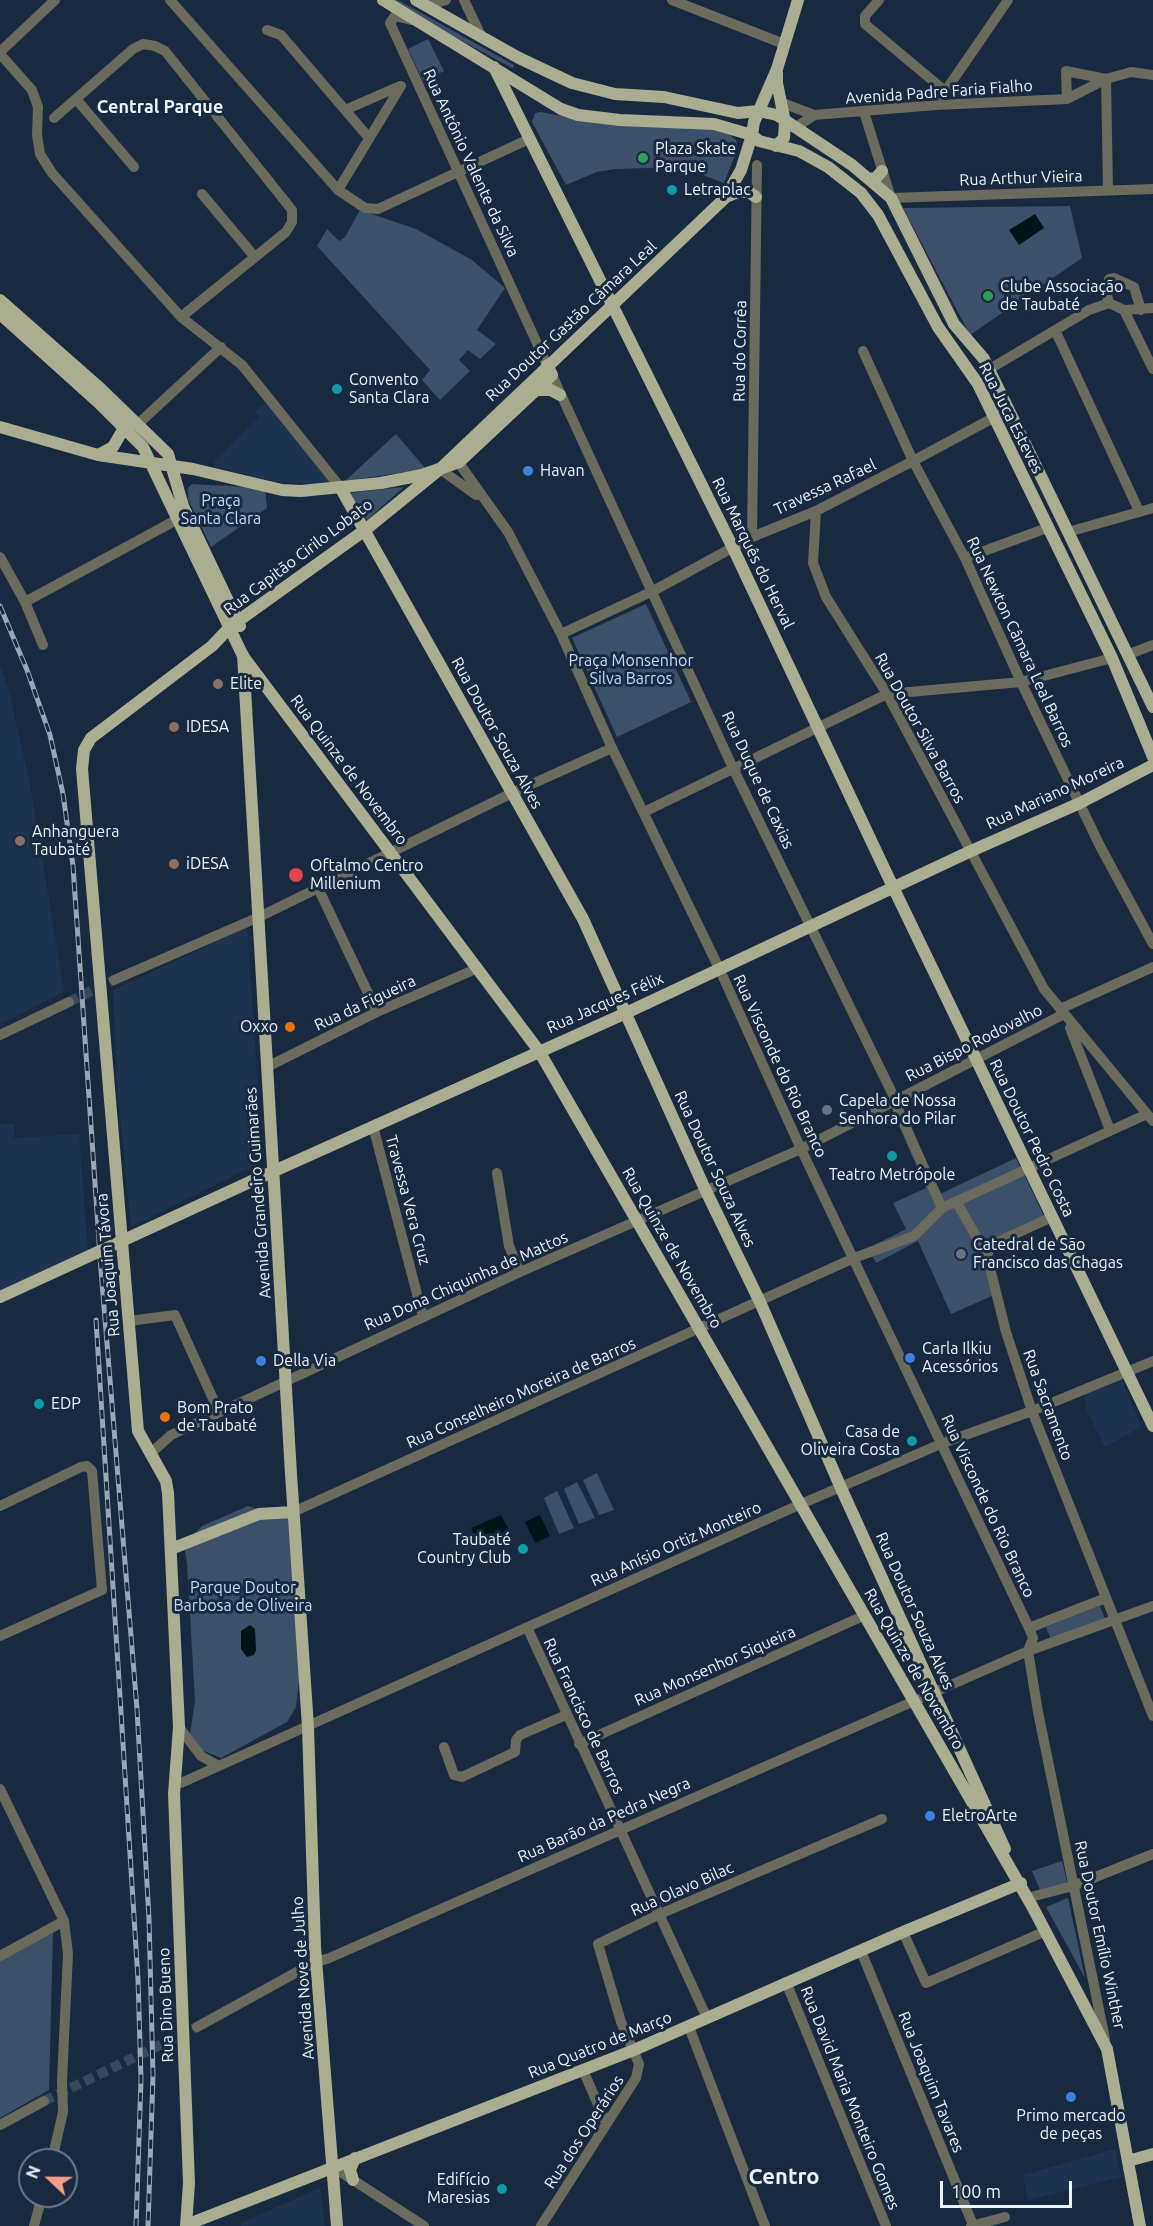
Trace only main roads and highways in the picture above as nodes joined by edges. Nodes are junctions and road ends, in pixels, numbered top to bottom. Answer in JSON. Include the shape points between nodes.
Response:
{"nodes":[{"id":1,"x":383,"y":0,"type":"edge"},
{"id":2,"x":798,"y":0,"type":"edge"},
{"id":3,"x":421,"y":3,"type":"edge"},
{"id":4,"x":519,"y":58,"type":"junction"},
{"id":5,"x":493,"y":66,"type":"junction"},
{"id":6,"x":777,"y":69,"type":"junction"},
{"id":7,"x":509,"y":75,"type":"junction"},
{"id":8,"x":758,"y":111,"type":"junction"},
{"id":9,"x":790,"y":125,"type":"junction"},
{"id":10,"x":724,"y":126,"type":"junction"},
{"id":11,"x":752,"y":135,"type":"junction"},
{"id":12,"x":776,"y":146,"type":"junction"},
{"id":13,"x":746,"y":155,"type":"junction"},
{"id":14,"x":882,"y":171,"type":"road end"},
{"id":15,"x":869,"y":179,"type":"junction"},
{"id":16,"x":756,"y":197,"type":"road end"},
{"id":17,"x":725,"y":198,"type":"junction"},
{"id":18,"x":0,"y":300,"type":"edge"},
{"id":19,"x":611,"y":306,"type":"junction"},
{"id":20,"x":0,"y":314,"type":"edge"},
{"id":21,"x":550,"y":370,"type":"junction"},
{"id":22,"x":990,"y":373,"type":"junction"},
{"id":23,"x":978,"y":384,"type":"junction"},
{"id":24,"x":537,"y":390,"type":"junction"},
{"id":25,"x":560,"y":395,"type":"road end"},
{"id":26,"x":137,"y":424,"type":"junction"},
{"id":27,"x":5,"y":428,"type":"edge"},
{"id":28,"x":124,"y":428,"type":"junction"},
{"id":29,"x":98,"y":455,"type":"junction"},
{"id":30,"x":456,"y":459,"type":"junction"},
{"id":31,"x":153,"y":465,"type":"junction"},
{"id":32,"x":172,"y":466,"type":"junction"},
{"id":33,"x":440,"y":469,"type":"junction"},
{"id":34,"x":1036,"y":470,"type":"junction"},
{"id":35,"x":1022,"y":476,"type":"junction"},
{"id":36,"x":340,"y":487,"type":"junction"},
{"id":37,"x":365,"y":530,"type":"junction"},
{"id":38,"x":235,"y":623,"type":"junction"},
{"id":39,"x":243,"y":656,"type":"junction"},
{"id":40,"x":1153,"y":707,"type":"edge"},
{"id":41,"x":91,"y":738,"type":"joint"},
{"id":42,"x":1153,"y":757,"type":"edge"},
{"id":43,"x":1153,"y":765,"type":"edge"},
{"id":44,"x":970,"y":850,"type":"joint"},
{"id":45,"x":893,"y":887,"type":"junction"},
{"id":46,"x":626,"y":1013,"type":"junction"},
{"id":47,"x":539,"y":1051,"type":"junction"},
{"id":48,"x":976,"y":1058,"type":"joint"},
{"id":49,"x":274,"y":1171,"type":"junction"},
{"id":50,"x":0,"y":1297,"type":"edge"},
{"id":51,"x":1153,"y":1426,"type":"edge"},
{"id":52,"x":293,"y":1512,"type":"junction"},
{"id":53,"x":171,"y":1549,"type":"junction"},
{"id":54,"x":940,"y":1708,"type":"junction"},
{"id":55,"x":922,"y":1716,"type":"junction"},
{"id":56,"x":308,"y":1727,"type":"joint"},
{"id":57,"x":178,"y":1783,"type":"joint"},
{"id":58,"x":1022,"y":1889,"type":"junction"},
{"id":59,"x":1107,"y":2049,"type":"joint"},
{"id":60,"x":1153,"y":2154,"type":"edge"},
{"id":61,"x":354,"y":2158,"type":"junction"},
{"id":62,"x":1128,"y":2161,"type":"junction"},
{"id":63,"x":333,"y":2167,"type":"junction"},
{"id":64,"x":353,"y":2180,"type":"road end"},
{"id":65,"x":186,"y":2226,"type":"edge"},
{"id":66,"x":200,"y":2226,"type":"edge"},
{"id":67,"x":337,"y":2226,"type":"edge"},
{"id":68,"x":1140,"y":2226,"type":"edge"}],
"edges":[{"from":1,"to":5,"type":"main road","name":"Rua Juca Esteves"},
{"from":2,"to":6,"type":"main road"},
{"from":3,"to":4,"type":"main road"},
{"from":4,"to":7,"type":"main road","via":[[518,70]]},
{"from":4,"to":8,"type":"main road","via":[[572,83],[615,94],[664,97],[738,113]]},
{"from":5,"to":7,"type":"main road","name":"Rua Juca Esteves"},
{"from":5,"to":19,"type":"main road","name":"Rua Marquês do Herval"},
{"from":6,"to":8,"type":"main road"},
{"from":6,"to":9,"type":"main road","via":[[780,102]]},
{"from":7,"to":10,"type":"main road","name":"Rua Juca Esteves","via":[[578,115]]},
{"from":8,"to":9,"type":"main road","name":"Rua Juca Esteves","via":[[777,115]]},
{"from":8,"to":11,"type":"main road"},
{"from":9,"to":12,"type":"main road"},
{"from":9,"to":15,"type":"main road","name":"Rua Juca Esteves"},
{"from":10,"to":11,"type":"main road","name":"Rua Juca Esteves"},
{"from":10,"to":13,"type":"main road","via":[[740,142]]},
{"from":11,"to":12,"type":"main road","name":"Rua Juca Esteves"},
{"from":11,"to":13,"type":"main road","name":"Rua Doutor Gastão Câmara Leal"},
{"from":12,"to":23,"type":"main road","name":"Rua Juca Esteves","via":[[812,157],[861,193],[878,215],[938,327]]},
{"from":13,"to":17,"type":"main road","name":"Rua Doutor Gastão Câmara Leal"},
{"from":14,"to":15,"type":"main road"},
{"from":15,"to":22,"type":"main road","name":"Rua Juca Esteves","via":[[891,198],[950,317],[984,359]]},
{"from":16,"to":17,"type":"main road","via":[[738,192]]},
{"from":17,"to":19,"type":"main road","name":"Rua Doutor Gastão Câmara Leal"},
{"from":18,"to":26,"type":"main road","name":"Rua Quinze de Novembro"},
{"from":19,"to":21,"type":"main road","name":"Rua Doutor Gastão Câmara Leal"},
{"from":19,"to":45,"type":"main road","name":"Rua Marquês do Herval","via":[[819,725]]},
{"from":20,"to":28,"type":"main road","name":"Rua Quinze de Novembro"},
{"from":21,"to":24,"type":"main road"},
{"from":21,"to":30,"type":"main road","name":"Rua Doutor Gastão Câmara Leal"},
{"from":22,"to":23,"type":"main road"},
{"from":22,"to":34,"type":"main road","name":"Rua Juca Esteves"},
{"from":23,"to":35,"type":"main road","name":"Rua Juca Esteves"},
{"from":24,"to":25,"type":"main road"},
{"from":24,"to":30,"type":"main road"},
{"from":26,"to":28,"type":"main road"},
{"from":26,"to":32,"type":"main road","name":"Rua Quinze de Novembro","via":[[168,454]]},
{"from":27,"to":29,"type":"main road"},
{"from":28,"to":29,"type":"main road","via":[[113,447]]},
{"from":28,"to":31,"type":"main road","name":"Rua Quinze de Novembro"},
{"from":29,"to":31,"type":"main road"},
{"from":30,"to":33,"type":"main road"},
{"from":31,"to":32,"type":"main road"},
{"from":31,"to":38,"type":"main road","name":"Rua Quinze de Novembro"},
{"from":32,"to":36,"type":"main road","via":[[282,490]]},
{"from":32,"to":38,"type":"main road","name":"Rua Quinze de Novembro","via":[[183,506]]},
{"from":33,"to":36,"type":"main road","via":[[403,479]]},
{"from":33,"to":37,"type":"main road","name":"Rua Capitão Cirilo Lobato"},
{"from":34,"to":35,"type":"main road"},
{"from":34,"to":40,"type":"main road","name":"Rua Juca Esteves"},
{"from":35,"to":42,"type":"main road","name":"Rua Juca Esteves","via":[[1112,658]]},
{"from":36,"to":37,"type":"main road","name":"Rua Doutor Souza Alves"},
{"from":37,"to":38,"type":"main road","name":"Rua Capitão Cirilo Lobato"},
{"from":37,"to":46,"type":"main road","name":"Rua Doutor Souza Alves","via":[[583,919]]},
{"from":38,"to":39,"type":"main road","name":"Rua Quinze de Novembro"},
{"from":38,"to":41,"type":"main road","name":"Rua Capitão Cirilo Lobato","via":[[212,646]]},
{"from":39,"to":47,"type":"main road","name":"Rua Quinze de Novembro"},
{"from":39,"to":49,"type":"main road","name":"Avenida Grandeiro Guimarães"},
{"from":41,"to":53,"type":"main road","name":"Rua Joaquim Távora","via":[[84,750],[82,769],[138,1431],[166,1481]]},
{"from":43,"to":44,"type":"main road","name":"Rua Mariano Moreira","via":[[1080,803]]},
{"from":44,"to":45,"type":"main road","name":"Rua Jacques Félix"},
{"from":45,"to":46,"type":"main road","name":"Rua Jacques Félix"},
{"from":45,"to":48,"type":"main road","name":"Rua Marquês do Herval"},
{"from":46,"to":47,"type":"main road","name":"Rua Jacques Félix"},
{"from":46,"to":54,"type":"main road","name":"Rua Doutor Souza Alves","via":[[760,1302]]},
{"from":47,"to":49,"type":"main road","name":"Rua Jacques Félix"},
{"from":47,"to":55,"type":"main road","name":"Rua Quinze de Novembro"},
{"from":48,"to":51,"type":"main road","name":"Rua Doutor Pedro Costa"},
{"from":49,"to":50,"type":"main road","name":"Rua Jacques Félix","bridge":true},
{"from":49,"to":52,"type":"main road","name":"Avenida Grandeiro Guimarães"},
{"from":52,"to":53,"type":"main road","via":[[259,1515]]},
{"from":52,"to":56,"type":"main road","name":"Avenida Grandeiro Guimarães"},
{"from":53,"to":57,"type":"main road","name":"Rua Joaquim Távora"},
{"from":54,"to":55,"type":"main road","via":[[931,1706]]},
{"from":54,"to":58,"type":"main road","name":"Rua Doutor Souza Alves"},
{"from":55,"to":58,"type":"main road","name":"Rua Quinze de Novembro"},
{"from":56,"to":63,"type":"main road","name":"Avenida Nove de Julho","via":[[317,1961]]},
{"from":57,"to":65,"type":"main road","name":"Rua Dino Bueno","via":[[189,2183]]},
{"from":58,"to":59,"type":"main road","name":"Rua Quinze de Novembro"},
{"from":58,"to":61,"type":"main road","name":"Rua Quatro de Março","via":[[903,1932],[634,2050]]},
{"from":59,"to":62,"type":"main road","name":"Rua Doutor Emílio Winther"},
{"from":60,"to":62,"type":"main road"},
{"from":61,"to":63,"type":"main road","name":"Rua Quatro de Março"},
{"from":61,"to":64,"type":"main road","via":[[350,2170]]},
{"from":62,"to":68,"type":"main road","name":"Rua Doutor Emílio Winther"},
{"from":63,"to":65,"type":"main road","name":"Rua Quatro de Março"},
{"from":63,"to":66,"type":"main road","via":[[305,2183]]},
{"from":63,"to":67,"type":"main road","name":"Avenida Nove de Julho"}]}
